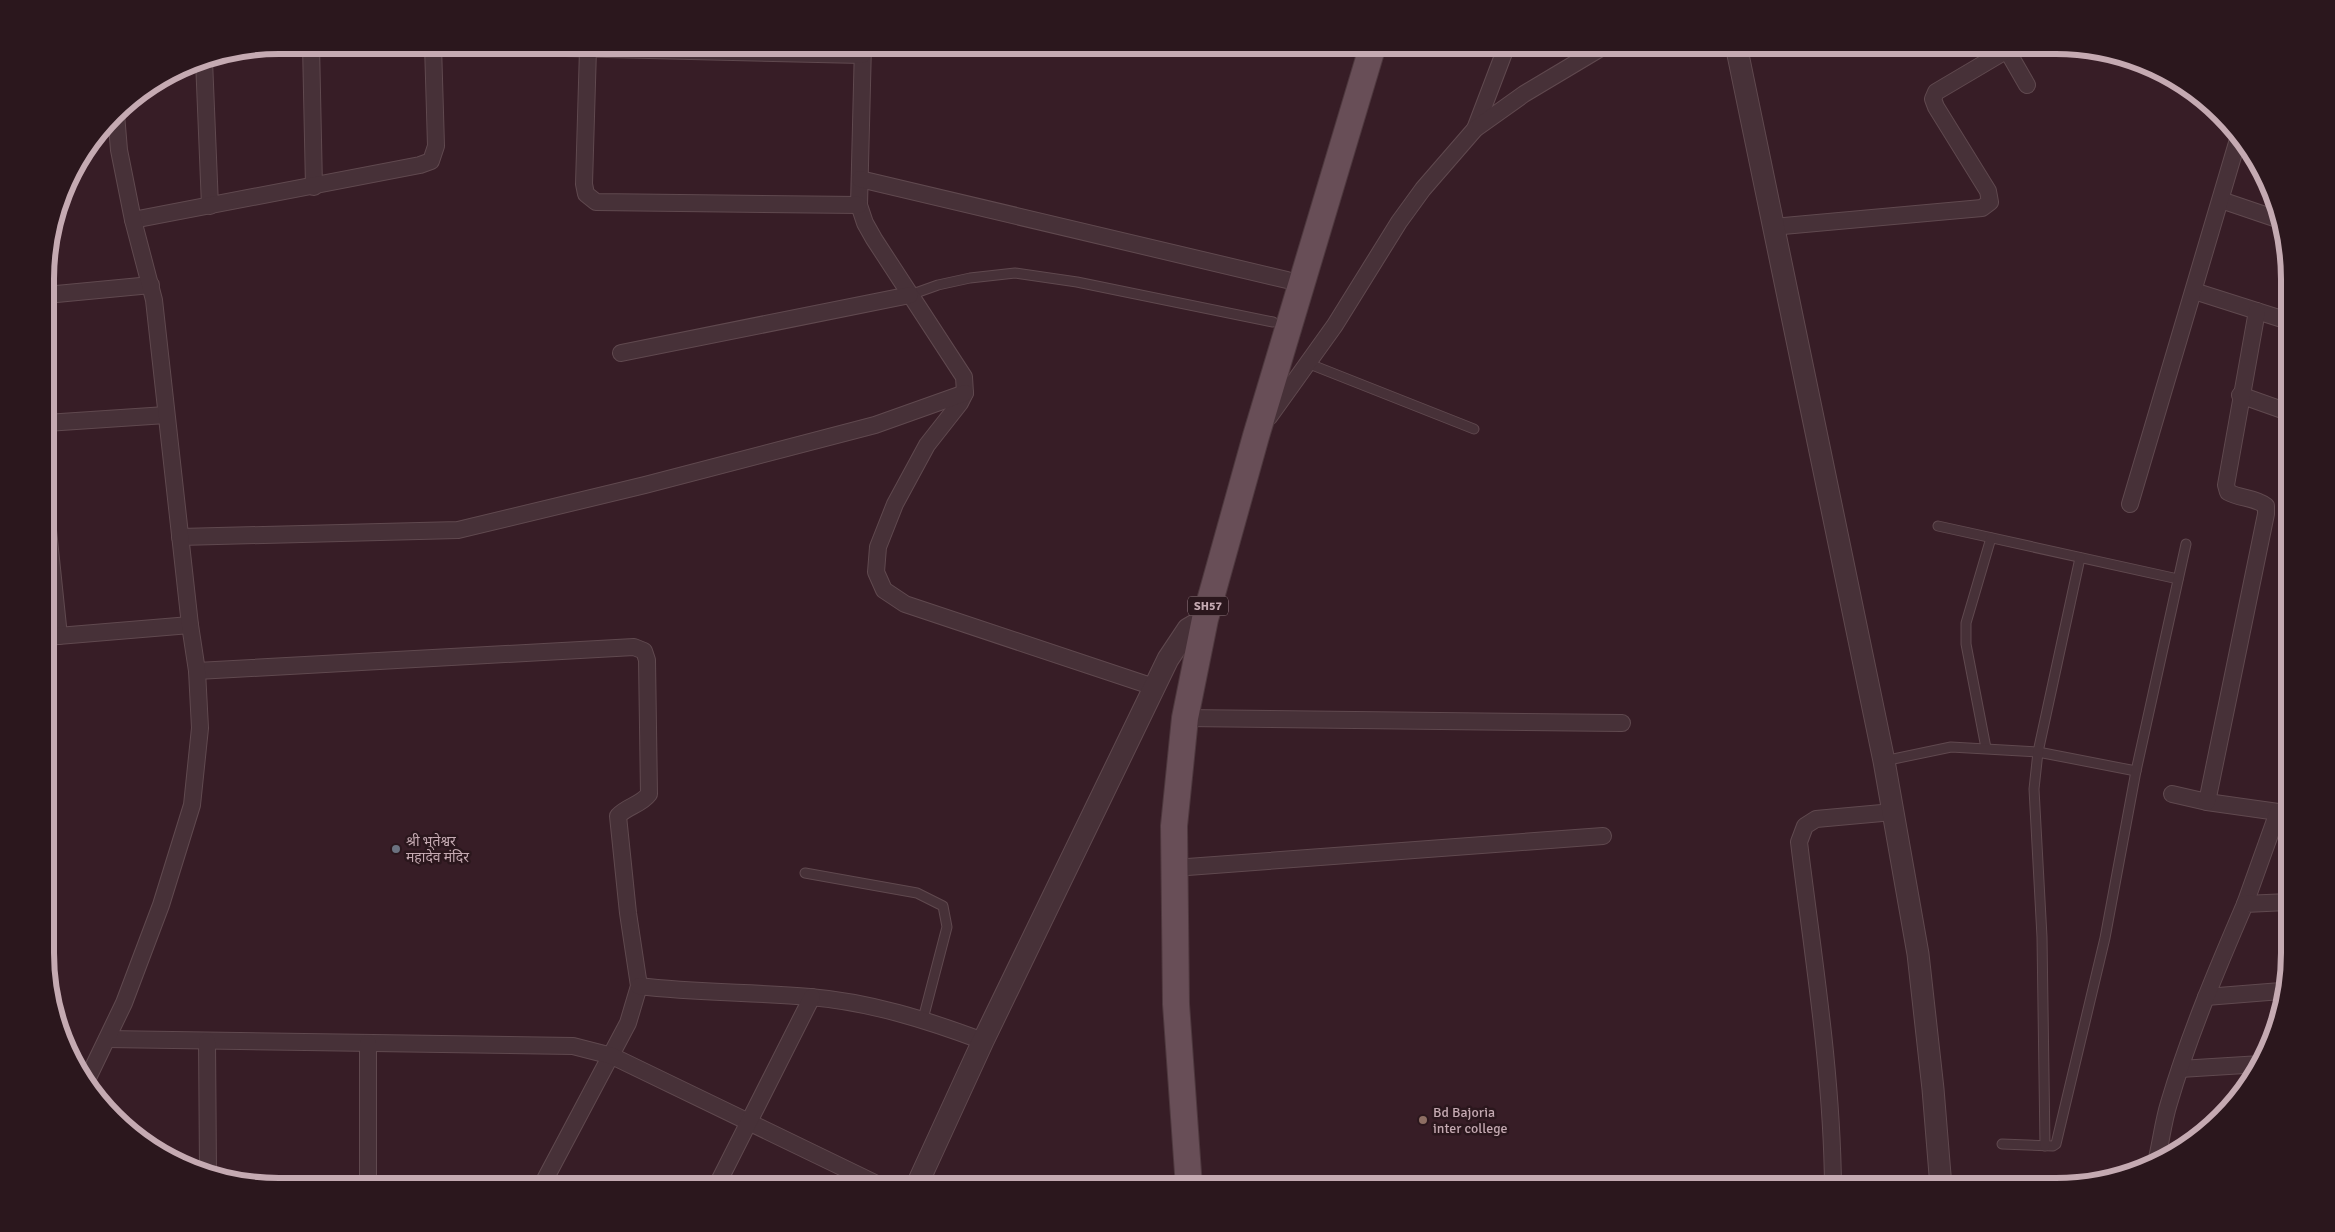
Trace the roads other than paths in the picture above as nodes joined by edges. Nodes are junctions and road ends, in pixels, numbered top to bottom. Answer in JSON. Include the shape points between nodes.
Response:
{"nodes":[{"id":1,"x":311,"y":54,"type":"edge"},
{"id":2,"x":433,"y":54,"type":"edge"},
{"id":3,"x":588,"y":54,"type":"edge"},
{"id":4,"x":862,"y":54,"type":"edge"},
{"id":5,"x":1356,"y":54,"type":"edge"},
{"id":6,"x":1370,"y":54,"type":"edge"},
{"id":7,"x":1504,"y":54,"type":"edge"},
{"id":8,"x":1591,"y":54,"type":"edge"},
{"id":9,"x":1738,"y":54,"type":"edge"},
{"id":10,"x":1996,"y":54,"type":"edge"},
{"id":11,"x":2008,"y":54,"type":"edge"},
{"id":12,"x":204,"y":67,"type":"edge"},
{"id":13,"x":2026,"y":85,"type":"dead end"},
{"id":14,"x":117,"y":123,"type":"edge"},
{"id":15,"x":1475,"y":130,"type":"junction"},
{"id":16,"x":2237,"y":144,"type":"edge"},
{"id":17,"x":860,"y":179,"type":"junction"},
{"id":18,"x":314,"y":187,"type":"junction"},
{"id":19,"x":2221,"y":200,"type":"junction"},
{"id":20,"x":858,"y":205,"type":"junction"},
{"id":21,"x":210,"y":206,"type":"junction"},
{"id":22,"x":2273,"y":218,"type":"edge"},
{"id":23,"x":133,"y":220,"type":"junction"},
{"id":24,"x":1773,"y":227,"type":"junction"},
{"id":25,"x":1287,"y":280,"type":"junction"},
{"id":26,"x":151,"y":286,"type":"junction"},
{"id":27,"x":2194,"y":291,"type":"junction"},
{"id":28,"x":54,"y":294,"type":"edge"},
{"id":29,"x":910,"y":295,"type":"junction"},
{"id":30,"x":2257,"y":311,"type":"junction"},
{"id":31,"x":2281,"y":319,"type":"edge"},
{"id":32,"x":1273,"y":322,"type":"junction"},
{"id":33,"x":621,"y":353,"type":"dead end"},
{"id":34,"x":1307,"y":363,"type":"junction"},
{"id":35,"x":965,"y":393,"type":"junction"},
{"id":36,"x":2240,"y":395,"type":"junction"},
{"id":37,"x":2281,"y":410,"type":"edge"},
{"id":38,"x":166,"y":415,"type":"junction"},
{"id":39,"x":54,"y":422,"type":"edge"},
{"id":40,"x":1474,"y":429,"type":"dead end"},
{"id":41,"x":1256,"y":436,"type":"junction"},
{"id":42,"x":2130,"y":504,"type":"dead end"},
{"id":43,"x":1938,"y":526,"type":"dead end"},
{"id":44,"x":180,"y":537,"type":"junction"},
{"id":45,"x":1991,"y":538,"type":"junction"},
{"id":46,"x":2186,"y":544,"type":"dead end"},
{"id":47,"x":2080,"y":558,"type":"junction"},
{"id":48,"x":2178,"y":579,"type":"junction"},
{"id":49,"x":1196,"y":624,"type":"junction"},
{"id":50,"x":190,"y":625,"type":"junction"},
{"id":51,"x":54,"y":636,"type":"edge"},
{"id":52,"x":197,"y":671,"type":"junction"},
{"id":53,"x":1154,"y":687,"type":"junction"},
{"id":54,"x":1185,"y":718,"type":"junction"},
{"id":55,"x":1622,"y":723,"type":"dead end"},
{"id":56,"x":1986,"y":748,"type":"junction"},
{"id":57,"x":2038,"y":752,"type":"junction"},
{"id":58,"x":1884,"y":761,"type":"junction"},
{"id":59,"x":2136,"y":771,"type":"junction"},
{"id":60,"x":2172,"y":794,"type":"dead end"},
{"id":61,"x":2207,"y":802,"type":"junction"},
{"id":62,"x":1893,"y":812,"type":"junction"},
{"id":63,"x":2281,"y":812,"type":"edge"},
{"id":64,"x":2281,"y":819,"type":"edge"},
{"id":65,"x":1603,"y":836,"type":"dead end"},
{"id":66,"x":1174,"y":868,"type":"junction"},
{"id":67,"x":805,"y":873,"type":"dead end"},
{"id":68,"x":2281,"y":902,"type":"edge"},
{"id":69,"x":2245,"y":904,"type":"junction"},
{"id":70,"x":639,"y":986,"type":"junction"},
{"id":71,"x":2278,"y":992,"type":"edge"},
{"id":72,"x":812,"y":997,"type":"junction"},
{"id":73,"x":2206,"y":997,"type":"junction"},
{"id":74,"x":924,"y":1019,"type":"junction"},
{"id":75,"x":107,"y":1039,"type":"junction"},
{"id":76,"x":207,"y":1040,"type":"junction"},
{"id":77,"x":983,"y":1041,"type":"junction"},
{"id":78,"x":368,"y":1043,"type":"junction"},
{"id":79,"x":612,"y":1056,"type":"junction"},
{"id":80,"x":2252,"y":1064,"type":"edge"},
{"id":81,"x":2180,"y":1068,"type":"junction"},
{"id":82,"x":90,"y":1074,"type":"edge"},
{"id":83,"x":747,"y":1122,"type":"junction"},
{"id":84,"x":2002,"y":1144,"type":"dead end"},
{"id":85,"x":2046,"y":1146,"type":"junction"},
{"id":86,"x":2158,"y":1154,"type":"edge"},
{"id":87,"x":208,"y":1167,"type":"edge"},
{"id":88,"x":368,"y":1178,"type":"edge"},
{"id":89,"x":546,"y":1178,"type":"edge"},
{"id":90,"x":720,"y":1178,"type":"edge"},
{"id":91,"x":865,"y":1178,"type":"edge"},
{"id":92,"x":920,"y":1178,"type":"edge"},
{"id":93,"x":1170,"y":1178,"type":"edge"},
{"id":94,"x":1188,"y":1178,"type":"edge"},
{"id":95,"x":1833,"y":1178,"type":"edge"},
{"id":96,"x":1939,"y":1178,"type":"edge"}],
"edges":[{"from":1,"to":18,"type":"street"},
{"from":2,"to":18,"type":"street","via":[[436,146],[431,161]]},
{"from":3,"to":20,"type":"street","via":[[584,184],[586,194],[596,202]]},
{"from":4,"to":17,"type":"street"},
{"from":5,"to":25,"type":"main road","number":"SH57"},
{"from":6,"to":41,"type":"main road","number":"SH57"},
{"from":7,"to":15,"type":"street"},
{"from":8,"to":15,"type":"street","via":[[1524,94]]},
{"from":9,"to":24,"type":"street"},
{"from":10,"to":24,"type":"street","via":[[1936,92],[1933,98],[1988,191],[1990,202],[1982,208]]},
{"from":11,"to":13,"type":"street"},
{"from":12,"to":21,"type":"street"},
{"from":14,"to":23,"type":"street"},
{"from":15,"to":34,"type":"street","via":[[1398,222],[1335,325]]},
{"from":16,"to":19,"type":"street"},
{"from":17,"to":20,"type":"street"},
{"from":17,"to":25,"type":"street"},
{"from":18,"to":21,"type":"street"},
{"from":19,"to":22,"type":"street"},
{"from":19,"to":27,"type":"street"},
{"from":20,"to":29,"type":"street","via":[[865,223]]},
{"from":21,"to":23,"type":"street"},
{"from":23,"to":26,"type":"street"},
{"from":24,"to":58,"type":"street"},
{"from":25,"to":32,"type":"main road","number":"SH57"},
{"from":26,"to":28,"type":"street"},
{"from":26,"to":38,"type":"street"},
{"from":27,"to":30,"type":"street"},
{"from":27,"to":42,"type":"street"},
{"from":29,"to":32,"type":"lane","via":[[970,278],[1015,273]]},
{"from":29,"to":33,"type":"street"},
{"from":29,"to":35,"type":"street","via":[[964,377]]},
{"from":30,"to":31,"type":"street"},
{"from":30,"to":36,"type":"street"},
{"from":32,"to":49,"type":"main road","number":"SH57","via":[[1231,462]]},
{"from":34,"to":40,"type":"lane"},
{"from":34,"to":41,"type":"street"},
{"from":35,"to":44,"type":"street","via":[[875,425],[458,530]]},
{"from":35,"to":53,"type":"street","via":[[927,445],[878,547],[876,572],[884,590],[905,604]]},
{"from":36,"to":37,"type":"street"},
{"from":36,"to":61,"type":"street","via":[[2226,485],[2233,495],[2261,502],[2266,506],[2266,514]]},
{"from":38,"to":39,"type":"street"},
{"from":38,"to":44,"type":"street"},
{"from":41,"to":49,"type":"main road","number":"SH57"},
{"from":43,"to":45,"type":"lane"},
{"from":44,"to":50,"type":"street"},
{"from":45,"to":47,"type":"lane"},
{"from":45,"to":56,"type":"lane","via":[[1966,623],[1966,644]]},
{"from":46,"to":48,"type":"lane"},
{"from":47,"to":48,"type":"lane"},
{"from":47,"to":57,"type":"lane"},
{"from":48,"to":59,"type":"lane"},
{"from":49,"to":53,"type":"street","via":[[1168,659]]},
{"from":49,"to":54,"type":"main road","number":"SH57"},
{"from":49,"to":93,"type":"main road","number":"SH57","via":[[1166,761],[1161,825],[1161,1007]]},
{"from":50,"to":51,"type":"street"},
{"from":50,"to":52,"type":"street"},
{"from":52,"to":70,"type":"street","via":[[634,647],[644,651],[647,660],[649,794],[644,801],[618,816]]},
{"from":52,"to":75,"type":"street","via":[[200,728],[192,805],[161,905]]},
{"from":53,"to":77,"type":"street"},
{"from":54,"to":55,"type":"street"},
{"from":54,"to":66,"type":"main road","number":"SH57","via":[[1174,826]]},
{"from":56,"to":57,"type":"lane"},
{"from":56,"to":58,"type":"lane","via":[[1951,747]]},
{"from":57,"to":59,"type":"lane"},
{"from":57,"to":85,"type":"lane","via":[[2034,789],[2042,938]]},
{"from":58,"to":62,"type":"street"},
{"from":59,"to":85,"type":"lane","via":[[2105,938],[2058,1134],[2055,1146]]},
{"from":60,"to":61,"type":"street"},
{"from":61,"to":63,"type":"street"},
{"from":62,"to":95,"type":"street","via":[[1816,819],[1805,826],[1799,842],[1823,1025],[1833,1137]]},
{"from":62,"to":96,"type":"street","via":[[1918,954]]},
{"from":64,"to":69,"type":"street"},
{"from":65,"to":66,"type":"street"},
{"from":66,"to":94,"type":"main road","number":"SH57","via":[[1176,1004]]},
{"from":67,"to":74,"type":"lane","via":[[917,893],[943,906],[947,927]]},
{"from":68,"to":69,"type":"street"},
{"from":69,"to":73,"type":"street"},
{"from":70,"to":72,"type":"street"},
{"from":70,"to":79,"type":"street","via":[[628,1023]]},
{"from":71,"to":73,"type":"street"},
{"from":72,"to":74,"type":"street"},
{"from":72,"to":83,"type":"street"},
{"from":73,"to":81,"type":"street"},
{"from":74,"to":77,"type":"street"},
{"from":75,"to":76,"type":"street"},
{"from":75,"to":82,"type":"street"},
{"from":76,"to":78,"type":"street"},
{"from":76,"to":87,"type":"street"},
{"from":77,"to":92,"type":"street"},
{"from":78,"to":79,"type":"street","via":[[573,1046]]},
{"from":78,"to":88,"type":"street"},
{"from":79,"to":83,"type":"street"},
{"from":79,"to":89,"type":"street"},
{"from":80,"to":81,"type":"street"},
{"from":81,"to":86,"type":"street"},
{"from":83,"to":90,"type":"street"},
{"from":83,"to":91,"type":"street"},
{"from":84,"to":85,"type":"lane"}]}
